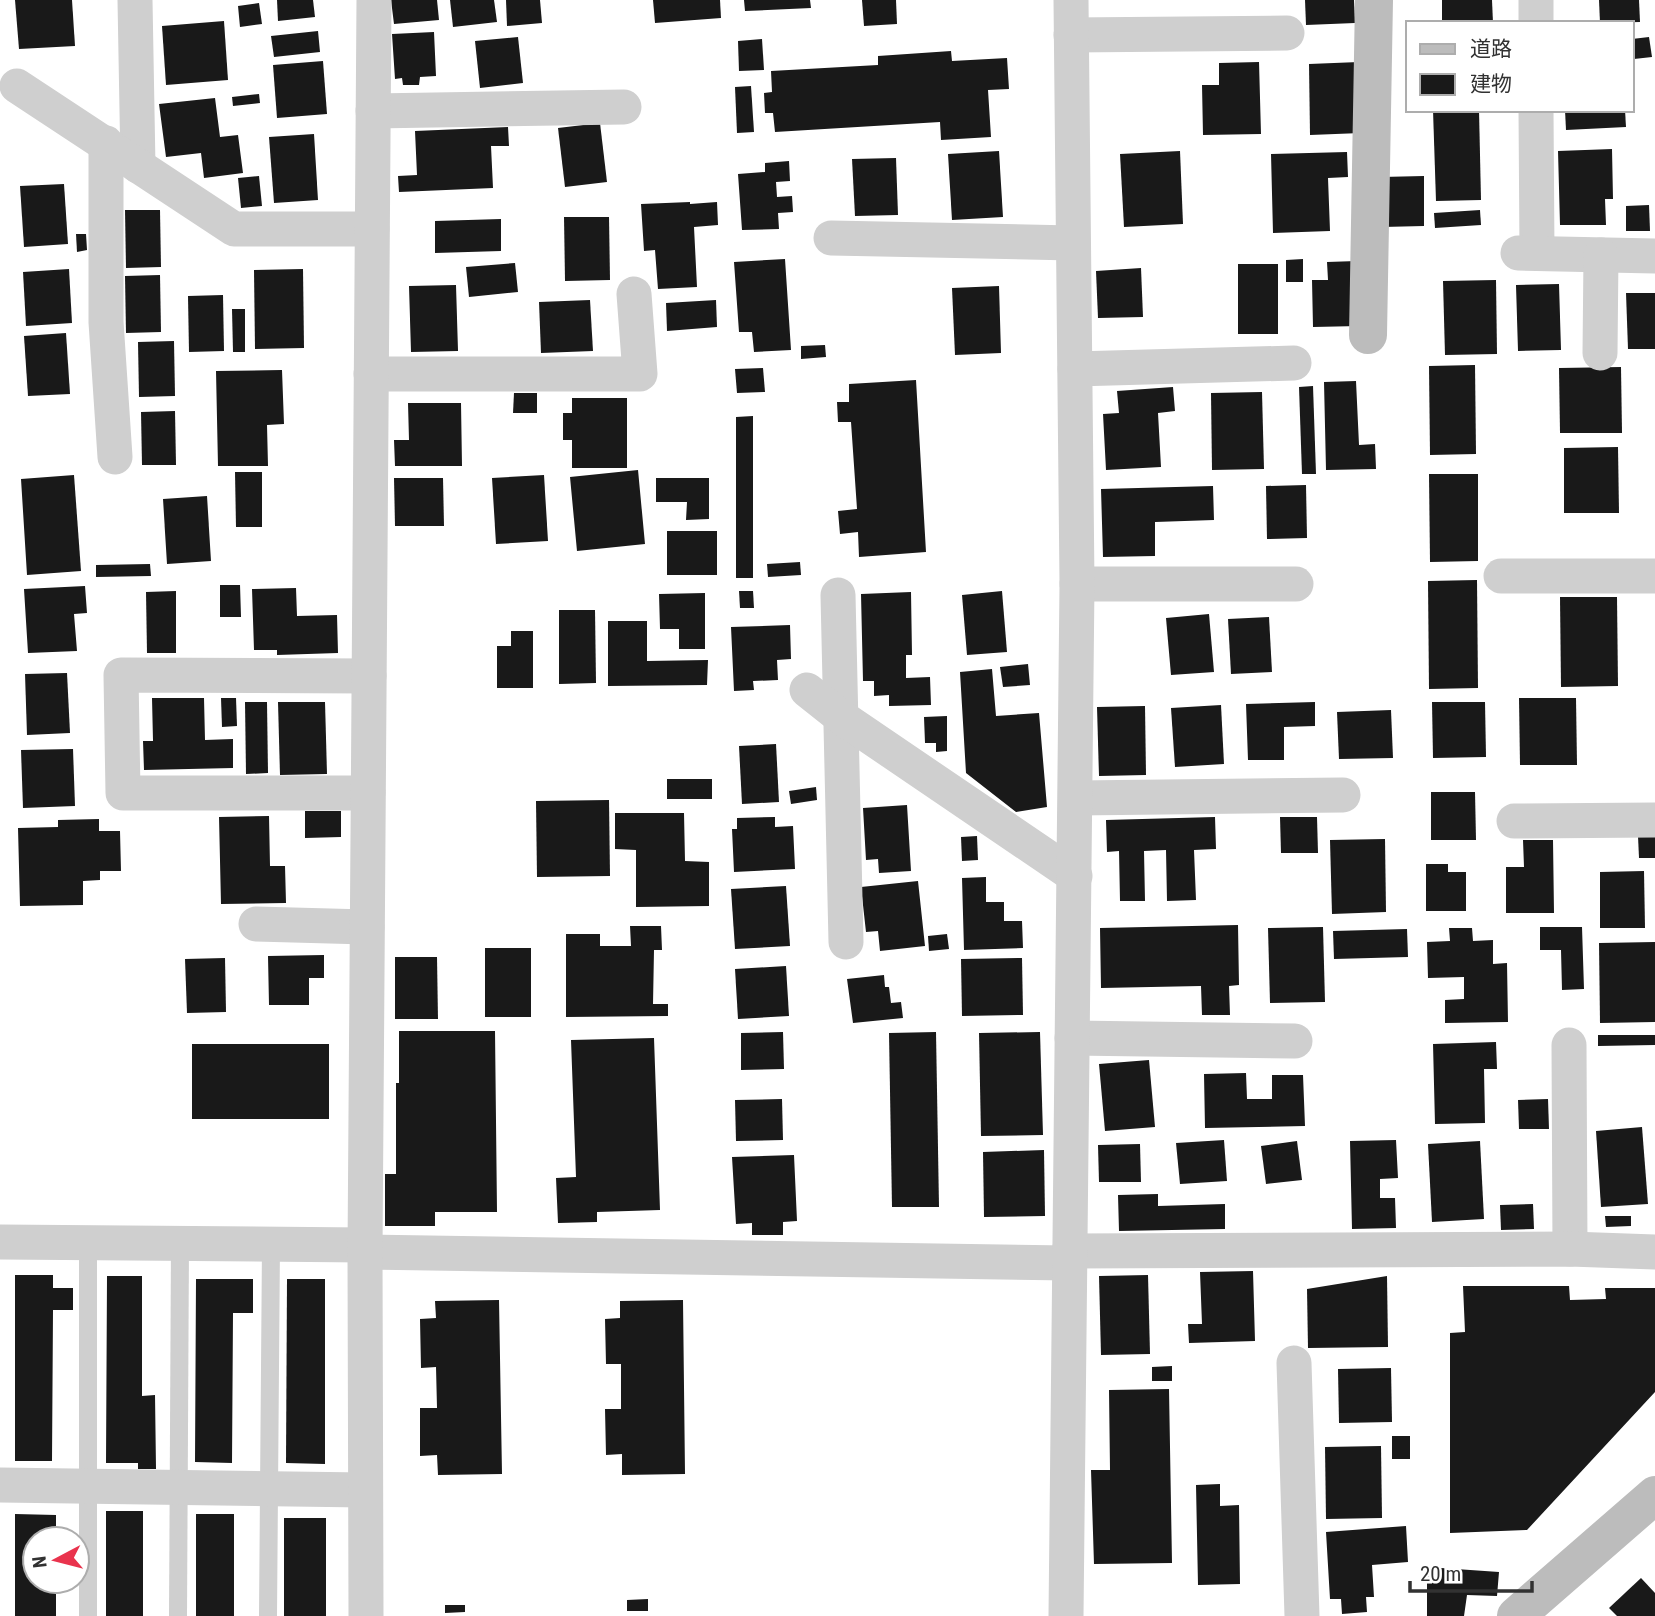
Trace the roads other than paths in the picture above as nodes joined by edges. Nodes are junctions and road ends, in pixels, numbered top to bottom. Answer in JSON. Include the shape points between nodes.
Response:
{"nodes":[{"id":1,"x":135,"y":0,"type":"edge"},
{"id":2,"x":374,"y":0,"type":"edge"},
{"id":3,"x":1071,"y":0,"type":"edge"},
{"id":4,"x":1374,"y":0,"type":"edge"},
{"id":5,"x":1536,"y":0,"type":"edge"},
{"id":6,"x":1536,"y":21,"type":"edge"},
{"id":7,"x":1287,"y":33,"type":"dead end"},
{"id":8,"x":1071,"y":34,"type":"junction"},
{"id":9,"x":17,"y":86,"type":"dead end"},
{"id":10,"x":624,"y":107,"type":"dead end"},
{"id":11,"x":373,"y":111,"type":"junction"},
{"id":12,"x":1536,"y":112,"type":"edge"},
{"id":13,"x":106,"y":143,"type":"junction"},
{"id":14,"x":138,"y":166,"type":"junction"},
{"id":15,"x":372,"y":229,"type":"junction"},
{"id":16,"x":831,"y":238,"type":"dead end"},
{"id":17,"x":1073,"y":243,"type":"junction"},
{"id":18,"x":1601,"y":255,"type":"junction"},
{"id":19,"x":1655,"y":256,"type":"edge"},
{"id":20,"x":634,"y":294,"type":"dead end"},
{"id":21,"x":1368,"y":335,"type":"dead end"},
{"id":22,"x":1600,"y":353,"type":"dead end"},
{"id":23,"x":1294,"y":363,"type":"dead end"},
{"id":24,"x":1075,"y":369,"type":"junction"},
{"id":25,"x":371,"y":374,"type":"junction"},
{"id":26,"x":115,"y":457,"type":"dead end"},
{"id":27,"x":1501,"y":576,"type":"dead end"},
{"id":28,"x":1655,"y":576,"type":"edge"},
{"id":29,"x":1077,"y":584,"type":"junction"},
{"id":30,"x":1296,"y":584,"type":"dead end"},
{"id":31,"x":838,"y":595,"type":"dead end"},
{"id":32,"x":369,"y":676,"type":"junction"},
{"id":33,"x":807,"y":690,"type":"dead end"},
{"id":34,"x":841,"y":717,"type":"junction"},
{"id":35,"x":368,"y":793,"type":"junction"},
{"id":36,"x":1343,"y":794,"type":"dead end"},
{"id":37,"x":1076,"y":798,"type":"junction"},
{"id":38,"x":1655,"y":820,"type":"edge"},
{"id":39,"x":1514,"y":821,"type":"dead end"},
{"id":40,"x":1075,"y":876,"type":"junction"},
{"id":41,"x":256,"y":924,"type":"dead end"},
{"id":42,"x":367,"y":927,"type":"junction"},
{"id":43,"x":846,"y":942,"type":"dead end"},
{"id":44,"x":1072,"y":1038,"type":"junction"},
{"id":45,"x":1295,"y":1041,"type":"dead end"},
{"id":46,"x":1569,"y":1045,"type":"dead end"},
{"id":47,"x":0,"y":1242,"type":"edge"},
{"id":48,"x":88,"y":1242,"type":"junction"},
{"id":49,"x":180,"y":1243,"type":"junction"},
{"id":50,"x":271,"y":1244,"type":"junction"},
{"id":51,"x":365,"y":1248,"type":"junction"},
{"id":52,"x":1570,"y":1249,"type":"junction"},
{"id":53,"x":1655,"y":1252,"type":"edge"},
{"id":54,"x":1068,"y":1257,"type":"junction"},
{"id":55,"x":1294,"y":1363,"type":"dead end"},
{"id":56,"x":0,"y":1485,"type":"edge"},
{"id":57,"x":88,"y":1486,"type":"junction"},
{"id":58,"x":177,"y":1487,"type":"junction"},
{"id":59,"x":270,"y":1489,"type":"junction"},
{"id":60,"x":366,"y":1490,"type":"junction"},
{"id":61,"x":1655,"y":1495,"type":"edge"},
{"id":62,"x":88,"y":1616,"type":"edge"},
{"id":63,"x":178,"y":1616,"type":"edge"},
{"id":64,"x":268,"y":1616,"type":"edge"},
{"id":65,"x":366,"y":1616,"type":"edge"},
{"id":66,"x":1066,"y":1616,"type":"edge"},
{"id":67,"x":1302,"y":1616,"type":"edge"},
{"id":68,"x":1516,"y":1616,"type":"edge"}],
"edges":[{"from":1,"to":14,"type":"street"},
{"from":2,"to":11,"type":"street"},
{"from":3,"to":8,"type":"street"},
{"from":4,"to":21,"type":"street"},
{"from":5,"to":6,"type":"street"},
{"from":7,"to":8,"type":"street"},
{"from":8,"to":17,"type":"street"},
{"from":9,"to":13,"type":"street"},
{"from":10,"to":11,"type":"street"},
{"from":11,"to":15,"type":"street"},
{"from":12,"to":18,"type":"street","via":[[1527,253]]},
{"from":13,"to":14,"type":"street"},
{"from":13,"to":26,"type":"street","via":[[106,322]]},
{"from":14,"to":15,"type":"street","via":[[234,229]]},
{"from":15,"to":25,"type":"street"},
{"from":16,"to":17,"type":"street"},
{"from":17,"to":24,"type":"street"},
{"from":18,"to":19,"type":"street"},
{"from":18,"to":22,"type":"street"},
{"from":20,"to":25,"type":"street","via":[[640,374]]},
{"from":23,"to":24,"type":"street"},
{"from":24,"to":29,"type":"street"},
{"from":25,"to":32,"type":"street"},
{"from":27,"to":28,"type":"street"},
{"from":29,"to":30,"type":"street"},
{"from":29,"to":37,"type":"street"},
{"from":31,"to":34,"type":"street"},
{"from":32,"to":35,"type":"street"},
{"from":32,"to":35,"type":"street","via":[[121,675],[124,793]]},
{"from":33,"to":34,"type":"street"},
{"from":34,"to":40,"type":"street"},
{"from":34,"to":43,"type":"street"},
{"from":35,"to":42,"type":"street"},
{"from":36,"to":37,"type":"street"},
{"from":37,"to":40,"type":"street"},
{"from":38,"to":39,"type":"street"},
{"from":40,"to":44,"type":"street"},
{"from":41,"to":42,"type":"street"},
{"from":42,"to":51,"type":"street"},
{"from":44,"to":45,"type":"street"},
{"from":44,"to":54,"type":"street"},
{"from":46,"to":52,"type":"street"},
{"from":47,"to":48,"type":"street"},
{"from":48,"to":49,"type":"street"},
{"from":48,"to":57,"type":"lane"},
{"from":49,"to":50,"type":"street"},
{"from":49,"to":58,"type":"lane"},
{"from":50,"to":51,"type":"street"},
{"from":50,"to":59,"type":"lane"},
{"from":51,"to":54,"type":"street"},
{"from":51,"to":60,"type":"street"},
{"from":52,"to":53,"type":"street"},
{"from":52,"to":54,"type":"street"},
{"from":54,"to":66,"type":"street"},
{"from":55,"to":67,"type":"street"},
{"from":56,"to":57,"type":"street"},
{"from":57,"to":58,"type":"street"},
{"from":57,"to":62,"type":"lane"},
{"from":58,"to":59,"type":"street"},
{"from":58,"to":63,"type":"lane"},
{"from":59,"to":60,"type":"street"},
{"from":59,"to":64,"type":"lane"},
{"from":60,"to":65,"type":"street"},
{"from":61,"to":68,"type":"street"}]}
